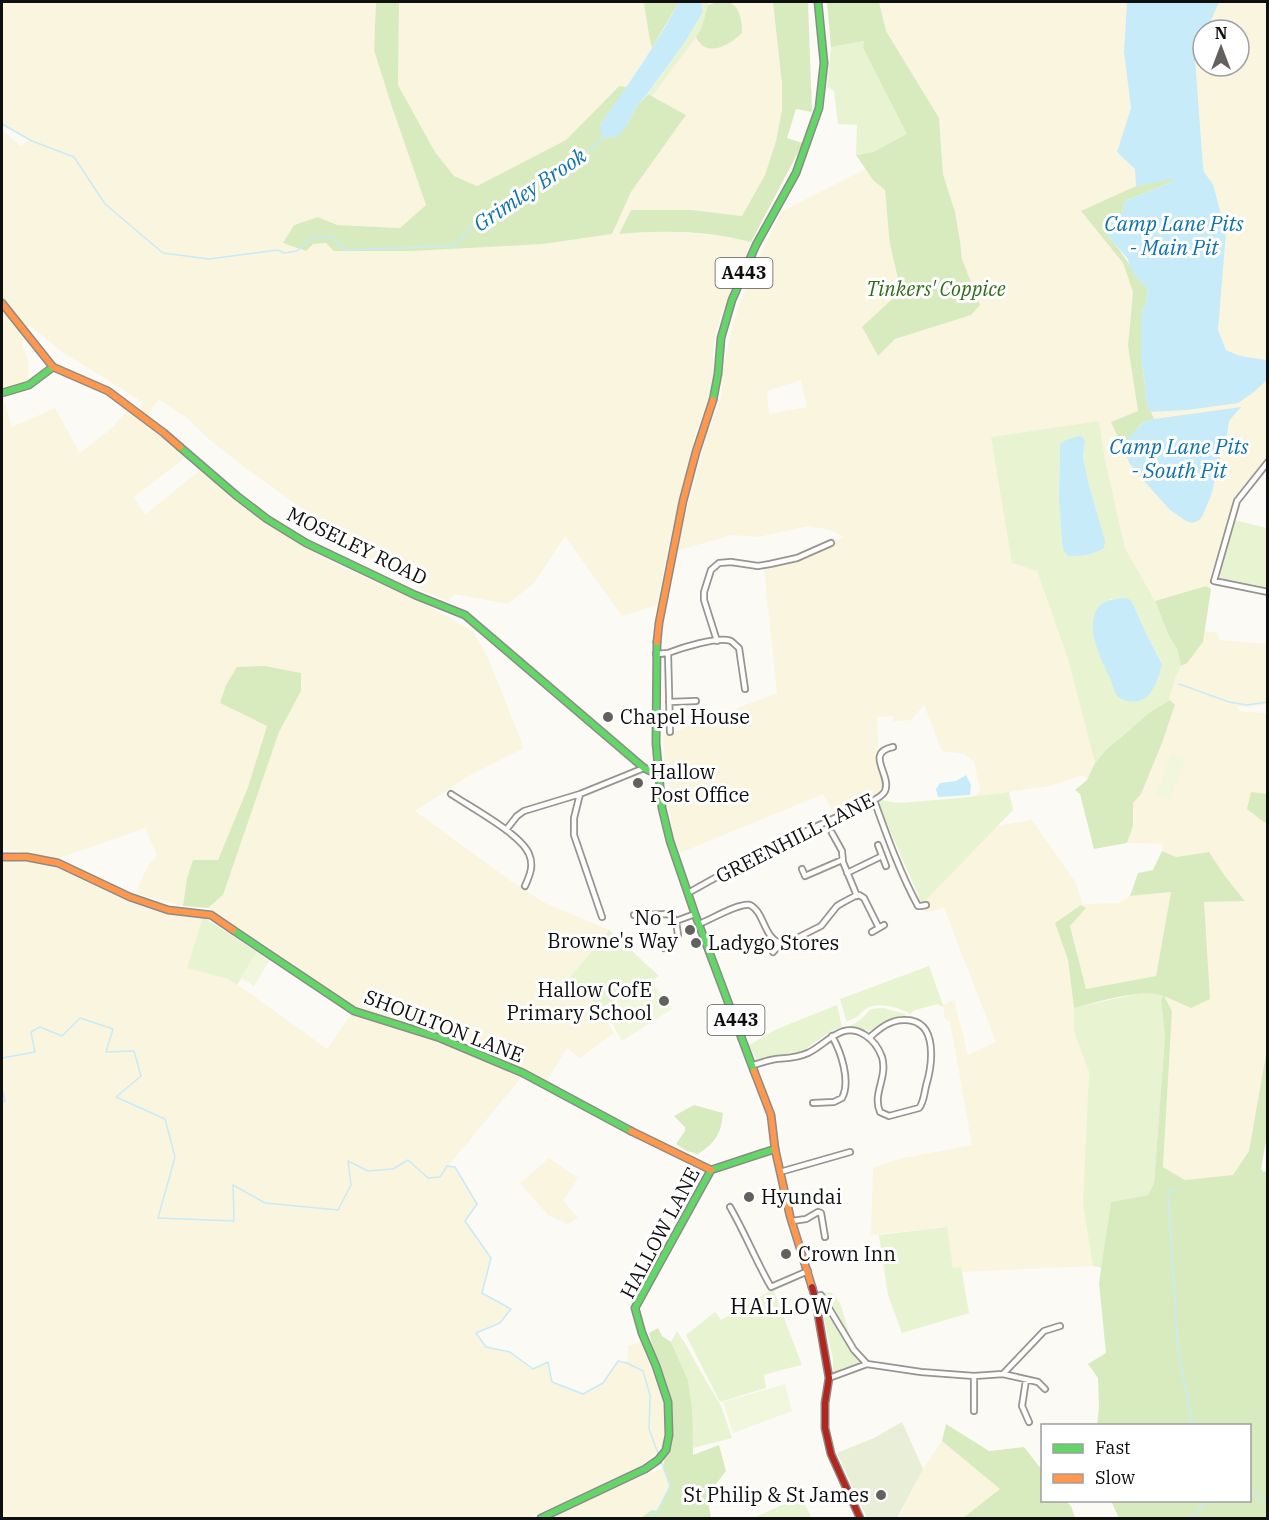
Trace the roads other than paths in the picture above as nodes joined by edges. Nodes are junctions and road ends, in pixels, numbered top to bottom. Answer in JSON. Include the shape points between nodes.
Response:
{"nodes":[{"id":1,"x":818,"y":2,"type":"edge"},
{"id":2,"x":2,"y":303,"type":"edge"},
{"id":3,"x":53,"y":367,"type":"junction"},
{"id":4,"x":2,"y":393,"type":"edge"},
{"id":5,"x":1268,"y":462,"type":"edge"},
{"id":6,"x":831,"y":543,"type":"dead end"},
{"id":7,"x":1268,"y":592,"type":"edge"},
{"id":8,"x":717,"y":641,"type":"junction"},
{"id":9,"x":668,"y":653,"type":"junction"},
{"id":10,"x":656,"y":654,"type":"junction"},
{"id":11,"x":745,"y":689,"type":"dead end"},
{"id":12,"x":696,"y":701,"type":"dead end"},
{"id":13,"x":669,"y":702,"type":"junction"},
{"id":14,"x":670,"y":732,"type":"dead end"},
{"id":15,"x":893,"y":747,"type":"dead end"},
{"id":16,"x":644,"y":768,"type":"junction"},
{"id":17,"x":660,"y":776,"type":"junction"},
{"id":18,"x":580,"y":794,"type":"junction"},
{"id":19,"x":452,"y":796,"type":"dead end"},
{"id":20,"x":874,"y":800,"type":"junction"},
{"id":21,"x":506,"y":830,"type":"junction"},
{"id":22,"x":832,"y":833,"type":"dead end"},
{"id":23,"x":878,"y":845,"type":"dead end"},
{"id":24,"x":882,"y":856,"type":"junction"},
{"id":25,"x":2,"y":857,"type":"edge"},
{"id":26,"x":842,"y":860,"type":"junction"},
{"id":27,"x":886,"y":866,"type":"dead end"},
{"id":28,"x":802,"y":869,"type":"dead end"},
{"id":29,"x":847,"y":873,"type":"junction"},
{"id":30,"x":520,"y":879,"type":"dead end"},
{"id":31,"x":688,"y":893,"type":"junction"},
{"id":32,"x":857,"y":896,"type":"junction"},
{"id":33,"x":926,"y":904,"type":"dead end"},
{"id":34,"x":694,"y":914,"type":"junction"},
{"id":35,"x":634,"y":915,"type":"dead end"},
{"id":36,"x":602,"y":917,"type":"dead end"},
{"id":37,"x":676,"y":921,"type":"junction"},
{"id":38,"x":699,"y":924,"type":"junction"},
{"id":39,"x":872,"y":932,"type":"dead end"},
{"id":40,"x":780,"y":944,"type":"junction"},
{"id":41,"x":664,"y":948,"type":"dead end"},
{"id":42,"x":773,"y":952,"type":"dead end"},
{"id":43,"x":832,"y":1036,"type":"junction"},
{"id":44,"x":869,"y":1038,"type":"junction"},
{"id":45,"x":753,"y":1065,"type":"junction"},
{"id":46,"x":813,"y":1103,"type":"dead end"},
{"id":47,"x":775,"y":1149,"type":"junction"},
{"id":48,"x":850,"y":1152,"type":"dead end"},
{"id":49,"x":711,"y":1170,"type":"junction"},
{"id":50,"x":780,"y":1172,"type":"junction"},
{"id":51,"x":730,"y":1207,"type":"dead end"},
{"id":52,"x":792,"y":1221,"type":"junction"},
{"id":53,"x":825,"y":1237,"type":"dead end"},
{"id":54,"x":807,"y":1271,"type":"junction"},
{"id":55,"x":815,"y":1297,"type":"junction"},
{"id":56,"x":1060,"y":1326,"type":"dead end"},
{"id":57,"x":867,"y":1364,"type":"junction"},
{"id":58,"x":1003,"y":1374,"type":"junction"},
{"id":59,"x":974,"y":1376,"type":"junction"},
{"id":60,"x":829,"y":1378,"type":"junction"},
{"id":61,"x":1026,"y":1380,"type":"junction"},
{"id":62,"x":1045,"y":1389,"type":"dead end"},
{"id":63,"x":974,"y":1411,"type":"dead end"},
{"id":64,"x":1029,"y":1422,"type":"dead end"},
{"id":65,"x":541,"y":1518,"type":"edge"},
{"id":66,"x":860,"y":1518,"type":"edge"}],
"edges":[{"from":1,"to":10,"type":"street","number":"A443","via":[[824,63],[819,108],[796,172],[756,245],[724,326],[714,397],[683,501]]},
{"from":2,"to":3,"type":"street"},
{"from":3,"to":4,"type":"street","via":[[29,385]]},
{"from":3,"to":16,"type":"street","name":"MOSELEY ROAD","via":[[108,391],[237,496],[296,537],[384,581],[465,615]]},
{"from":5,"to":7,"type":"street","via":[[1237,501],[1214,581]]},
{"from":6,"to":8,"type":"street","via":[[797,558],[770,564],[719,563],[711,570],[704,592]]},
{"from":8,"to":9,"type":"street"},
{"from":8,"to":11,"type":"street","via":[[730,641],[739,648]]},
{"from":9,"to":10,"type":"street"},
{"from":9,"to":13,"type":"street"},
{"from":10,"to":17,"type":"street","number":"A443"},
{"from":12,"to":13,"type":"street"},
{"from":13,"to":14,"type":"street"},
{"from":15,"to":20,"type":"street","name":"GREENHILL LANE","via":[[880,755],[886,788]]},
{"from":16,"to":17,"type":"street","name":"MOSELEY ROAD"},
{"from":16,"to":18,"type":"street"},
{"from":17,"to":31,"type":"street","number":"A443","via":[[662,808]]},
{"from":18,"to":21,"type":"street","via":[[524,811]]},
{"from":18,"to":36,"type":"street","via":[[574,835]]},
{"from":19,"to":21,"type":"street"},
{"from":20,"to":31,"type":"street","name":"GREENHILL LANE","via":[[766,849]]},
{"from":20,"to":33,"type":"street","via":[[913,897],[918,906]]},
{"from":21,"to":30,"type":"street","via":[[529,854],[531,869],[526,884]]},
{"from":22,"to":26,"type":"street","via":[[842,851]]},
{"from":23,"to":24,"type":"street"},
{"from":24,"to":27,"type":"street"},
{"from":24,"to":29,"type":"street"},
{"from":25,"to":49,"type":"street","name":"SHOULTON LANE","via":[[58,863],[168,910],[211,915],[354,1011],[440,1038],[523,1073]]},
{"from":26,"to":28,"type":"street","via":[[805,876]]},
{"from":26,"to":29,"type":"street"},
{"from":29,"to":32,"type":"street"},
{"from":31,"to":34,"type":"street","number":"A443"},
{"from":32,"to":39,"type":"street","via":[[864,898],[881,927]]},
{"from":32,"to":40,"type":"street","via":[[837,906],[821,926]]},
{"from":34,"to":37,"type":"street"},
{"from":34,"to":38,"type":"street","number":"A443"},
{"from":35,"to":37,"type":"street","via":[[669,914]]},
{"from":37,"to":41,"type":"street","via":[[678,935]]},
{"from":38,"to":40,"type":"street","via":[[740,905],[750,905]]},
{"from":38,"to":45,"type":"street","number":"A443"},
{"from":40,"to":42,"type":"street"},
{"from":43,"to":44,"type":"street","via":[[855,1031]]},
{"from":43,"to":45,"type":"street","via":[[808,1053]]},
{"from":43,"to":46,"type":"street","via":[[842,1062],[845,1093],[834,1102]]},
{"from":44,"to":44,"type":"street","via":[[883,1066],[877,1100],[880,1112],[889,1116],[919,1108],[931,1061],[924,1028],[915,1021],[901,1020],[885,1025]]},
{"from":45,"to":47,"type":"street","number":"A443","via":[[771,1115]]},
{"from":47,"to":49,"type":"street","name":"HALLOW LANE"},
{"from":47,"to":50,"type":"street","number":"A443"},
{"from":48,"to":50,"type":"street"},
{"from":49,"to":65,"type":"street","name":"HALLOW LANE","via":[[635,1308],[668,1402],[666,1449],[646,1468]]},
{"from":50,"to":52,"type":"street","number":"A443"},
{"from":51,"to":54,"type":"street","via":[[771,1287]]},
{"from":52,"to":53,"type":"street","via":[[819,1212]]},
{"from":52,"to":54,"type":"street","number":"A443"},
{"from":54,"to":55,"type":"street","number":"A443"},
{"from":55,"to":57,"type":"street","via":[[821,1295],[854,1350]]},
{"from":55,"to":60,"type":"street","number":"A443"},
{"from":56,"to":58,"type":"street","via":[[1044,1331]]},
{"from":57,"to":59,"type":"street"},
{"from":57,"to":60,"type":"street"},
{"from":58,"to":59,"type":"street"},
{"from":58,"to":61,"type":"street"},
{"from":59,"to":63,"type":"street"},
{"from":60,"to":66,"type":"street","number":"A443","via":[[825,1428],[831,1454]]},
{"from":61,"to":62,"type":"street","via":[[1038,1382]]},
{"from":61,"to":64,"type":"street","via":[[1022,1406]]}]}
